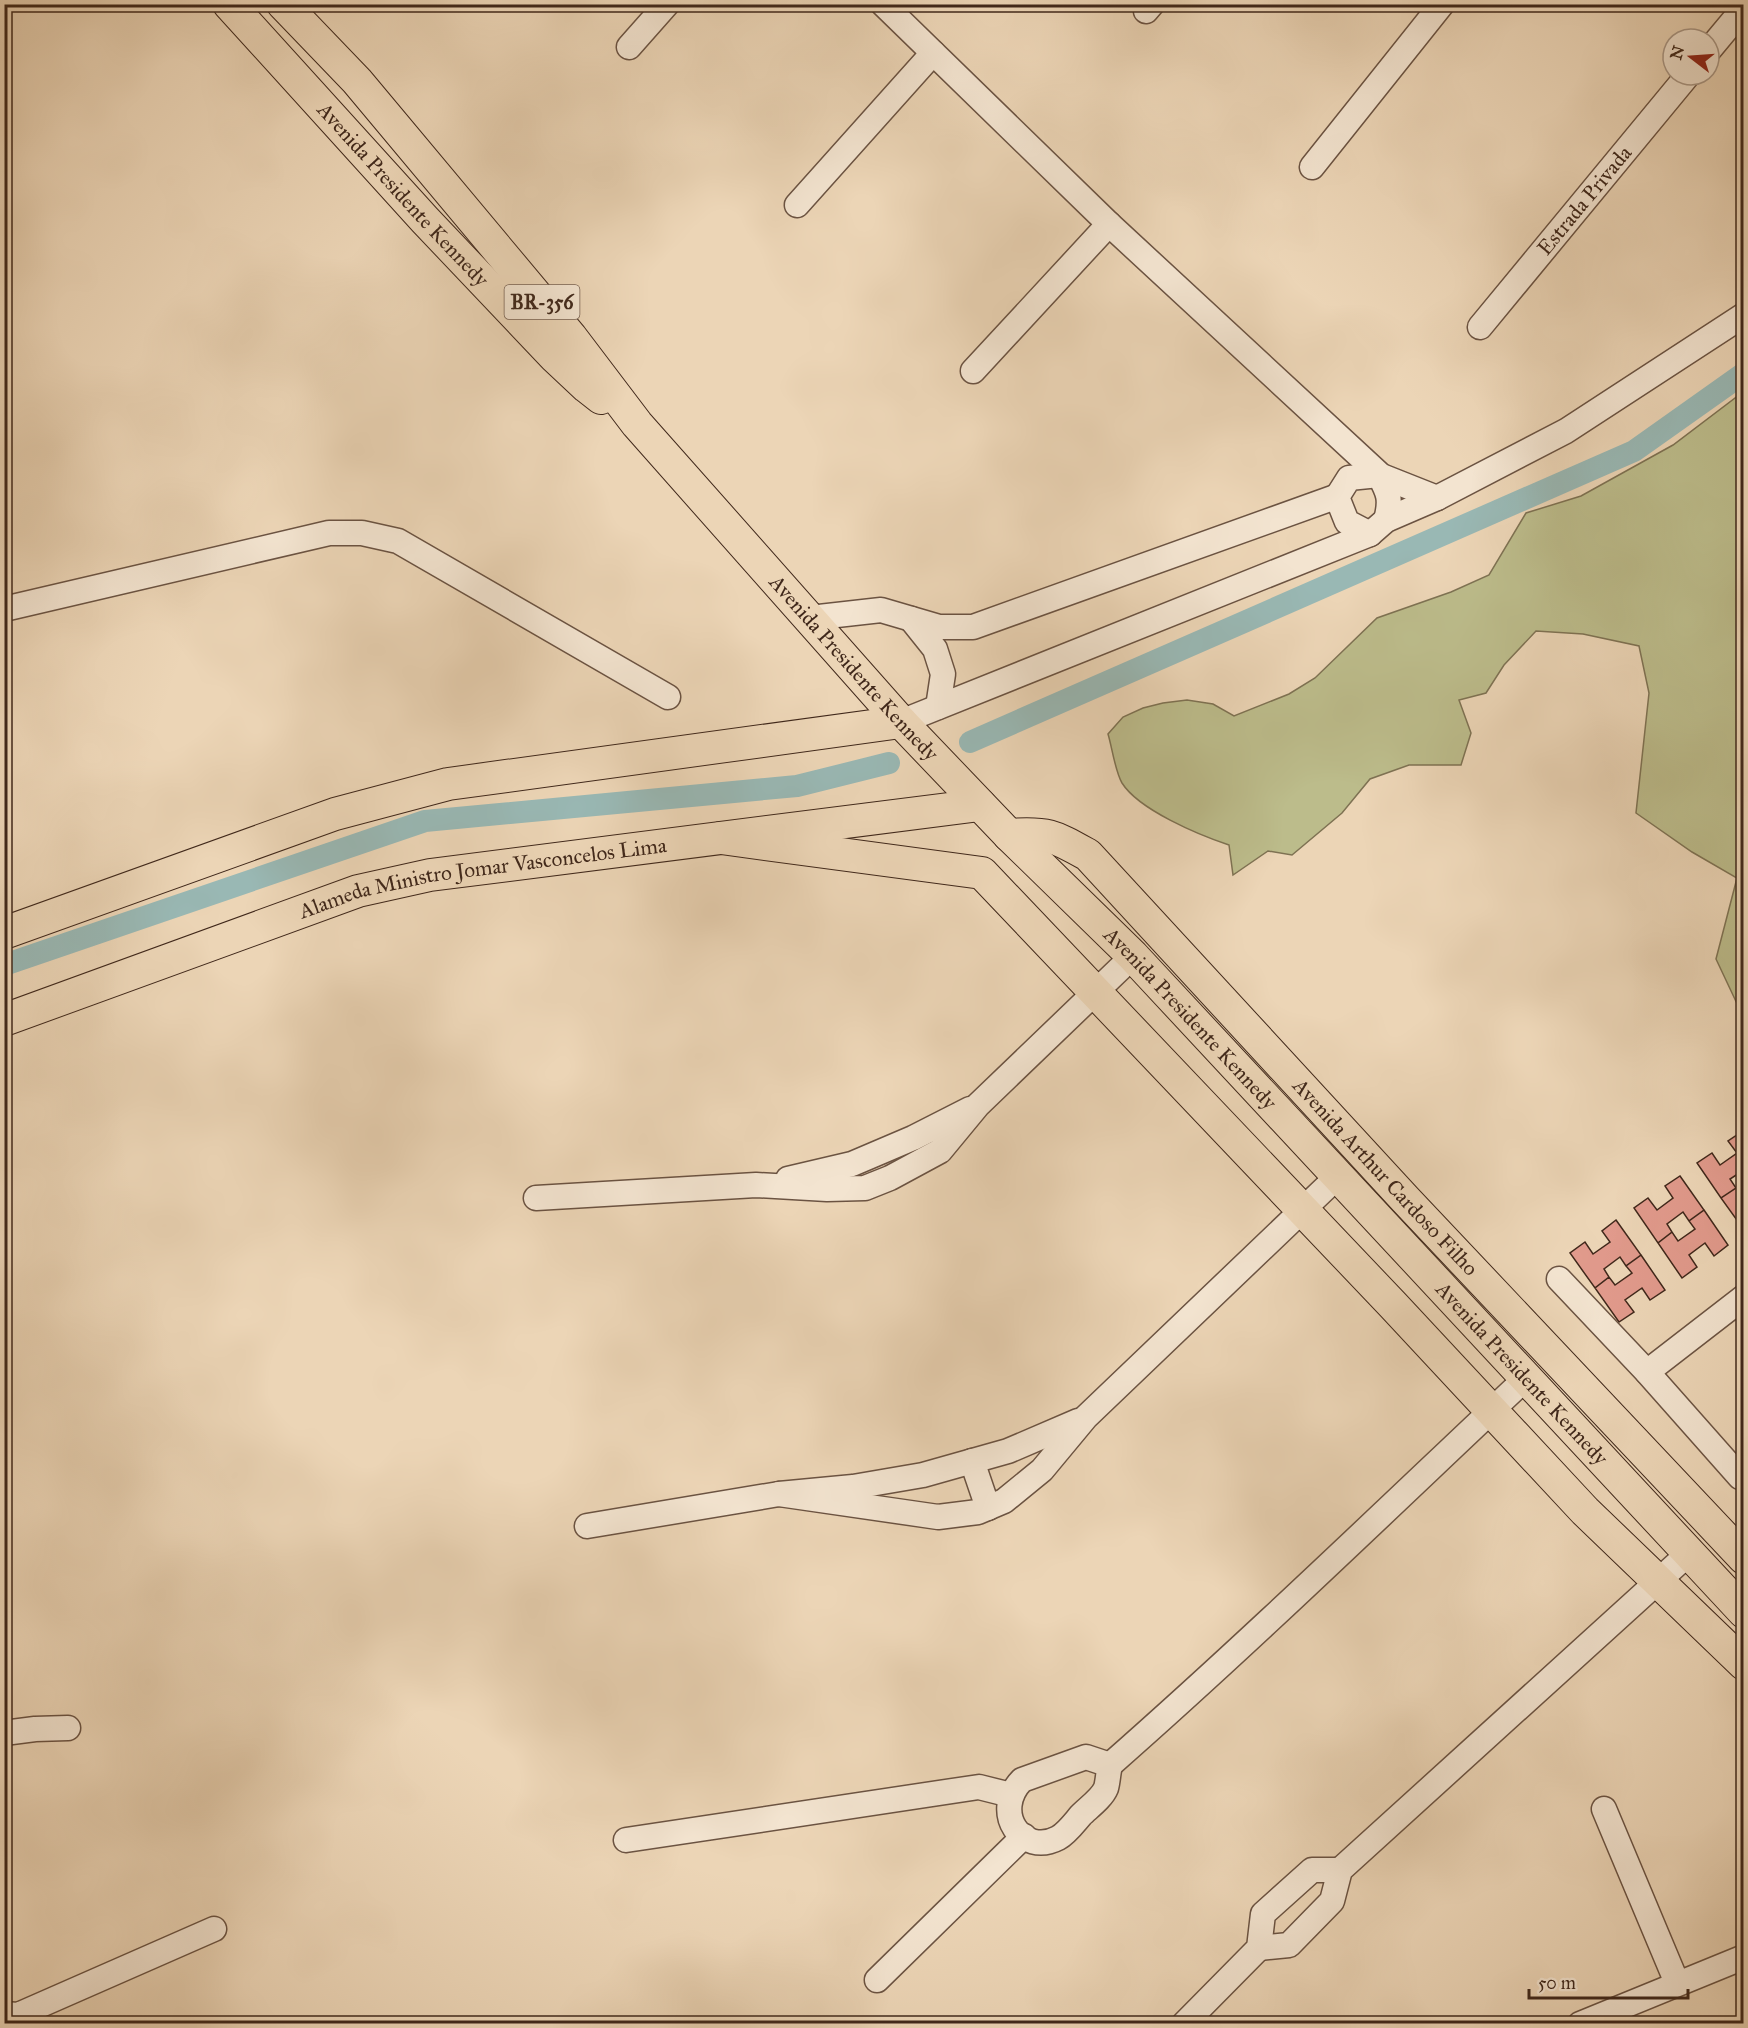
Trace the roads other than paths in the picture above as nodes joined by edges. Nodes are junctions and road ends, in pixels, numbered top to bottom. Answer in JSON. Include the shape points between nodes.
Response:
{"nodes":[{"id":1,"x":229,"y":4,"type":"edge"},
{"id":2,"x":282,"y":4,"type":"edge"},
{"id":3,"x":667,"y":4,"type":"edge"},
{"id":4,"x":883,"y":4,"type":"edge"},
{"id":5,"x":1442,"y":4,"type":"edge"},
{"id":6,"x":1738,"y":8,"type":"edge"},
{"id":7,"x":1721,"y":33,"type":"edge"},
{"id":8,"x":628,"y":47,"type":"dead end"},
{"id":9,"x":933,"y":53,"type":"junction"},
{"id":10,"x":1678,"y":87,"type":"edge"},
{"id":11,"x":1312,"y":167,"type":"dead end"},
{"id":12,"x":797,"y":206,"type":"dead end"},
{"id":13,"x":1109,"y":224,"type":"junction"},
{"id":14,"x":1743,"y":315,"type":"edge"},
{"id":15,"x":1480,"y":327,"type":"dead end"},
{"id":16,"x":974,"y":371,"type":"dead end"},
{"id":17,"x":638,"y":424,"type":"junction"},
{"id":18,"x":1342,"y":440,"type":"junction"},
{"id":19,"x":1379,"y":475,"type":"junction"},
{"id":20,"x":1344,"y":487,"type":"junction"},
{"id":21,"x":1437,"y":498,"type":"junction"},
{"id":22,"x":1376,"y":530,"type":"junction"},
{"id":23,"x":4,"y":609,"type":"edge"},
{"id":24,"x":810,"y":618,"type":"junction"},
{"id":25,"x":911,"y":619,"type":"junction"},
{"id":26,"x":668,"y":697,"type":"dead end"},
{"id":27,"x":938,"y":707,"type":"junction"},
{"id":28,"x":901,"y":722,"type":"junction"},
{"id":29,"x":980,"y":805,"type":"junction"},
{"id":30,"x":1009,"y":835,"type":"junction"},
{"id":31,"x":721,"y":838,"type":"junction"},
{"id":32,"x":4,"y":933,"type":"edge"},
{"id":33,"x":1133,"y":956,"type":"junction"},
{"id":34,"x":1095,"y":992,"type":"junction"},
{"id":35,"x":4,"y":1020,"type":"edge"},
{"id":36,"x":1338,"y":1176,"type":"junction"},
{"id":37,"x":536,"y":1198,"type":"dead end"},
{"id":38,"x":1303,"y":1210,"type":"junction"},
{"id":39,"x":1559,"y":1279,"type":"dead end"},
{"id":40,"x":1743,"y":1297,"type":"edge"},
{"id":41,"x":1647,"y":1372,"type":"junction"},
{"id":42,"x":1525,"y":1379,"type":"junction"},
{"id":43,"x":1492,"y":1411,"type":"junction"},
{"id":44,"x":1086,"y":1417,"type":"junction"},
{"id":45,"x":972,"y":1461,"type":"junction"},
{"id":46,"x":1659,"y":1470,"type":"junction"},
{"id":47,"x":1743,"y":1474,"type":"edge"},
{"id":48,"x":779,"y":1494,"type":"junction"},
{"id":49,"x":1634,"y":1495,"type":"junction"},
{"id":50,"x":988,"y":1508,"type":"junction"},
{"id":51,"x":587,"y":1526,"type":"dead end"},
{"id":52,"x":1738,"y":1542,"type":"edge"},
{"id":53,"x":1688,"y":1554,"type":"junction"},
{"id":54,"x":1658,"y":1581,"type":"junction"},
{"id":55,"x":1742,"y":1608,"type":"edge"},
{"id":56,"x":1743,"y":1664,"type":"edge"},
{"id":57,"x":68,"y":1728,"type":"dead end"},
{"id":58,"x":4,"y":1733,"type":"edge"},
{"id":59,"x":1110,"y":1765,"type":"junction"},
{"id":60,"x":1011,"y":1795,"type":"junction"},
{"id":61,"x":1604,"y":1809,"type":"dead end"},
{"id":62,"x":1024,"y":1836,"type":"junction"},
{"id":63,"x":626,"y":1840,"type":"dead end"},
{"id":64,"x":1340,"y":1870,"type":"junction"},
{"id":65,"x":214,"y":1929,"type":"dead end"},
{"id":66,"x":1259,"y":1948,"type":"junction"},
{"id":67,"x":1743,"y":1957,"type":"edge"},
{"id":68,"x":877,"y":1980,"type":"dead end"},
{"id":69,"x":1677,"y":1983,"type":"junction"},
{"id":70,"x":13,"y":2017,"type":"edge"},
{"id":71,"x":1184,"y":2024,"type":"edge"},
{"id":72,"x":1580,"y":2024,"type":"edge"}],
"edges":[{"from":1,"to":17,"type":"main road","name":"Avenida Presidente Kennedy","via":[[554,356],[587,387]]},
{"from":2,"to":17,"type":"main road","name":"Avenida Presidente Kennedy","number":"BR-356","via":[[357,81],[578,346]]},
{"from":3,"to":8,"type":"street"},
{"from":4,"to":9,"type":"street"},
{"from":5,"to":11,"type":"street"},
{"from":6,"to":7,"type":"street"},
{"from":9,"to":12,"type":"street"},
{"from":9,"to":13,"type":"street"},
{"from":10,"to":15,"type":"street","name":"Estrada Privada"},
{"from":13,"to":16,"type":"street"},
{"from":13,"to":18,"type":"street"},
{"from":14,"to":21,"type":"street","via":[[1566,431]]},
{"from":17,"to":24,"type":"main road","name":"Avenida Presidente Kennedy"},
{"from":18,"to":19,"type":"street"},
{"from":18,"to":20,"type":"street"},
{"from":19,"to":20,"type":"street"},
{"from":19,"to":21,"type":"street"},
{"from":19,"to":22,"type":"street","via":[[1388,491],[1390,506]]},
{"from":20,"to":22,"type":"street","via":[[1347,522]]},
{"from":20,"to":25,"type":"street","via":[[973,627],[939,627]]},
{"from":21,"to":22,"type":"street"},
{"from":22,"to":27,"type":"street"},
{"from":23,"to":26,"type":"street","via":[[329,533],[362,533],[398,541]]},
{"from":24,"to":25,"type":"street","via":[[881,610]]},
{"from":24,"to":28,"type":"main road","name":"Avenida Presidente Kennedy"},
{"from":25,"to":27,"type":"street","via":[[935,649],[943,674]]},
{"from":27,"to":28,"type":"street"},
{"from":28,"to":29,"type":"main road","name":"Avenida Presidente Kennedy"},
{"from":28,"to":32,"type":"main road","via":[[426,789],[335,814]]},
{"from":29,"to":30,"type":"main road","name":"Avenida Presidente Kennedy"},
{"from":29,"to":31,"type":"main road","name":"Alameda Ministro Jomar Vasconcelos Lima"},
{"from":30,"to":33,"type":"main road","name":"Avenida Presidente Kennedy"},
{"from":30,"to":46,"type":"main road","name":"Avenida Arthur Cardoso Filho","via":[[1038,833],[1059,838],[1088,855]]},
{"from":31,"to":34,"type":"main road","via":[[982,873]]},
{"from":31,"to":35,"type":"main road","name":"Alameda Ministro Jomar Vasconcelos Lima","via":[[430,875],[358,891]]},
{"from":33,"to":34,"type":"street"},
{"from":33,"to":36,"type":"main road","name":"Avenida Presidente Kennedy"},
{"from":34,"to":37,"type":"street","via":[[978,1104],[940,1151],[890,1179],[865,1188],[756,1185]]},
{"from":34,"to":38,"type":"main road"},
{"from":36,"to":38,"type":"street"},
{"from":36,"to":42,"type":"main road","name":"Avenida Presidente Kennedy"},
{"from":38,"to":43,"type":"main road"},
{"from":38,"to":44,"type":"street"},
{"from":39,"to":41,"type":"street"},
{"from":40,"to":41,"type":"street"},
{"from":41,"to":47,"type":"street","via":[[1740,1477]]},
{"from":42,"to":43,"type":"street"},
{"from":42,"to":49,"type":"main road","name":"Avenida Presidente Kennedy"},
{"from":43,"to":54,"type":"main road","via":[[1585,1511]]},
{"from":43,"to":59,"type":"street"},
{"from":44,"to":45,"type":"street","via":[[1008,1451]]},
{"from":44,"to":50,"type":"street","via":[[1042,1470],[1004,1501]]},
{"from":45,"to":48,"type":"street","via":[[900,1479]]},
{"from":45,"to":50,"type":"street"},
{"from":46,"to":49,"type":"street"},
{"from":46,"to":52,"type":"main road","name":"Avenida Arthur Cardoso Filho"},
{"from":48,"to":50,"type":"street","via":[[938,1517]]},
{"from":48,"to":51,"type":"street"},
{"from":49,"to":53,"type":"main road","name":"Avenida Presidente Kennedy"},
{"from":53,"to":54,"type":"street"},
{"from":53,"to":55,"type":"main road","name":"Avenida Presidente Kennedy"},
{"from":54,"to":56,"type":"main road"},
{"from":54,"to":64,"type":"street"},
{"from":57,"to":58,"type":"street"},
{"from":59,"to":60,"type":"street","via":[[1086,1757],[1022,1780]]},
{"from":59,"to":62,"type":"street","via":[[1105,1790],[1060,1837],[1042,1842]]},
{"from":60,"to":62,"type":"street","via":[[1011,1822]]},
{"from":60,"to":63,"type":"street","via":[[979,1787]]},
{"from":61,"to":69,"type":"street"},
{"from":62,"to":68,"type":"street"},
{"from":64,"to":66,"type":"street","via":[[1332,1902],[1289,1945]]},
{"from":64,"to":66,"type":"street","via":[[1312,1870],[1263,1914]]},
{"from":65,"to":70,"type":"street"},
{"from":66,"to":71,"type":"street"},
{"from":67,"to":69,"type":"street"},
{"from":69,"to":72,"type":"street"}]}
